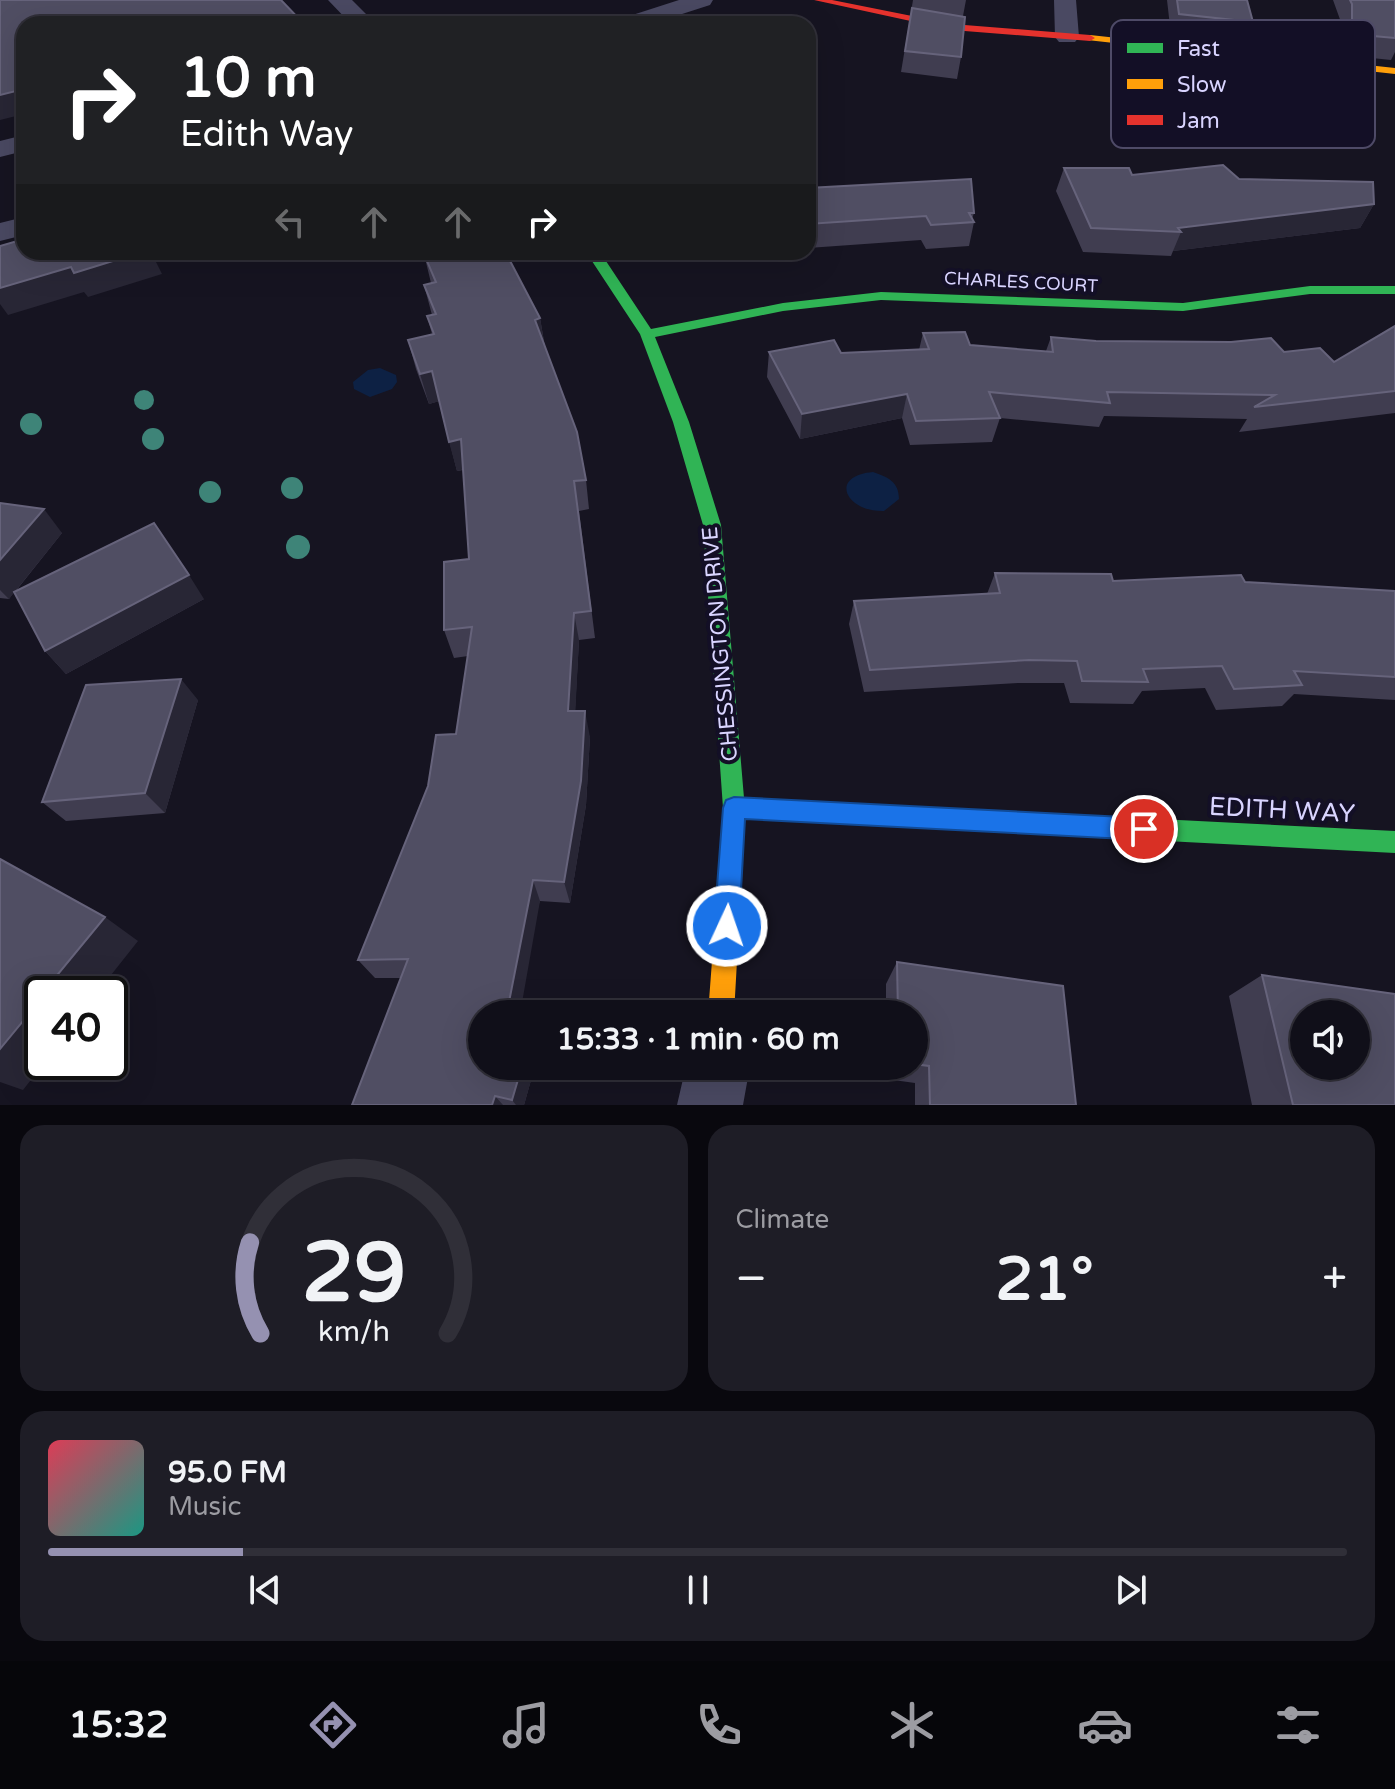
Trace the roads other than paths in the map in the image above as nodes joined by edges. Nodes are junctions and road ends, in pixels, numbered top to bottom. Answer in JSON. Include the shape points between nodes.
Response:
{"nodes":[{"id":1,"x":339,"y":0,"type":"edge"},
{"id":2,"x":702,"y":0,"type":"edge"},
{"id":3,"x":819,"y":0,"type":"edge"},
{"id":4,"x":1065,"y":0,"type":"edge"},
{"id":5,"x":356,"y":16,"type":"edge"},
{"id":6,"x":653,"y":16,"type":"edge"},
{"id":7,"x":1067,"y":37,"type":"junction"},
{"id":8,"x":1111,"y":40,"type":"edge"},
{"id":9,"x":1375,"y":69,"type":"edge"},
{"id":10,"x":1395,"y":71,"type":"edge"},
{"id":11,"x":598,"y":260,"type":"edge"},
{"id":12,"x":1395,"y":290,"type":"edge"},
{"id":13,"x":647,"y":334,"type":"junction"},
{"id":14,"x":734,"y":808,"type":"junction"},
{"id":15,"x":1395,"y":842,"type":"edge"},
{"id":16,"x":722,"y":1000,"type":"edge"},
{"id":17,"x":715,"y":1080,"type":"edge"},
{"id":18,"x":710,"y":1105,"type":"edge"}],
"edges":[{"from":1,"to":5,"type":"street"},
{"from":2,"to":6,"type":"street"},
{"from":3,"to":7,"type":"street","via":[[952,27]]},
{"from":4,"to":7,"type":"street"},
{"from":7,"to":8,"type":"street"},
{"from":9,"to":10,"type":"street"},
{"from":11,"to":13,"type":"street","name":"CHESSINGTON DRIVE"},
{"from":12,"to":13,"type":"street","name":"CHARLES COURT","via":[[1310,290],[1183,307],[881,296],[783,307]]},
{"from":13,"to":14,"type":"street","name":"CHESSINGTON DRIVE","via":[[712,525]]},
{"from":14,"to":15,"type":"street","name":"EDITH WAY"},
{"from":14,"to":16,"type":"street","name":"CHESSINGTON DRIVE"},
{"from":17,"to":18,"type":"street"}]}
